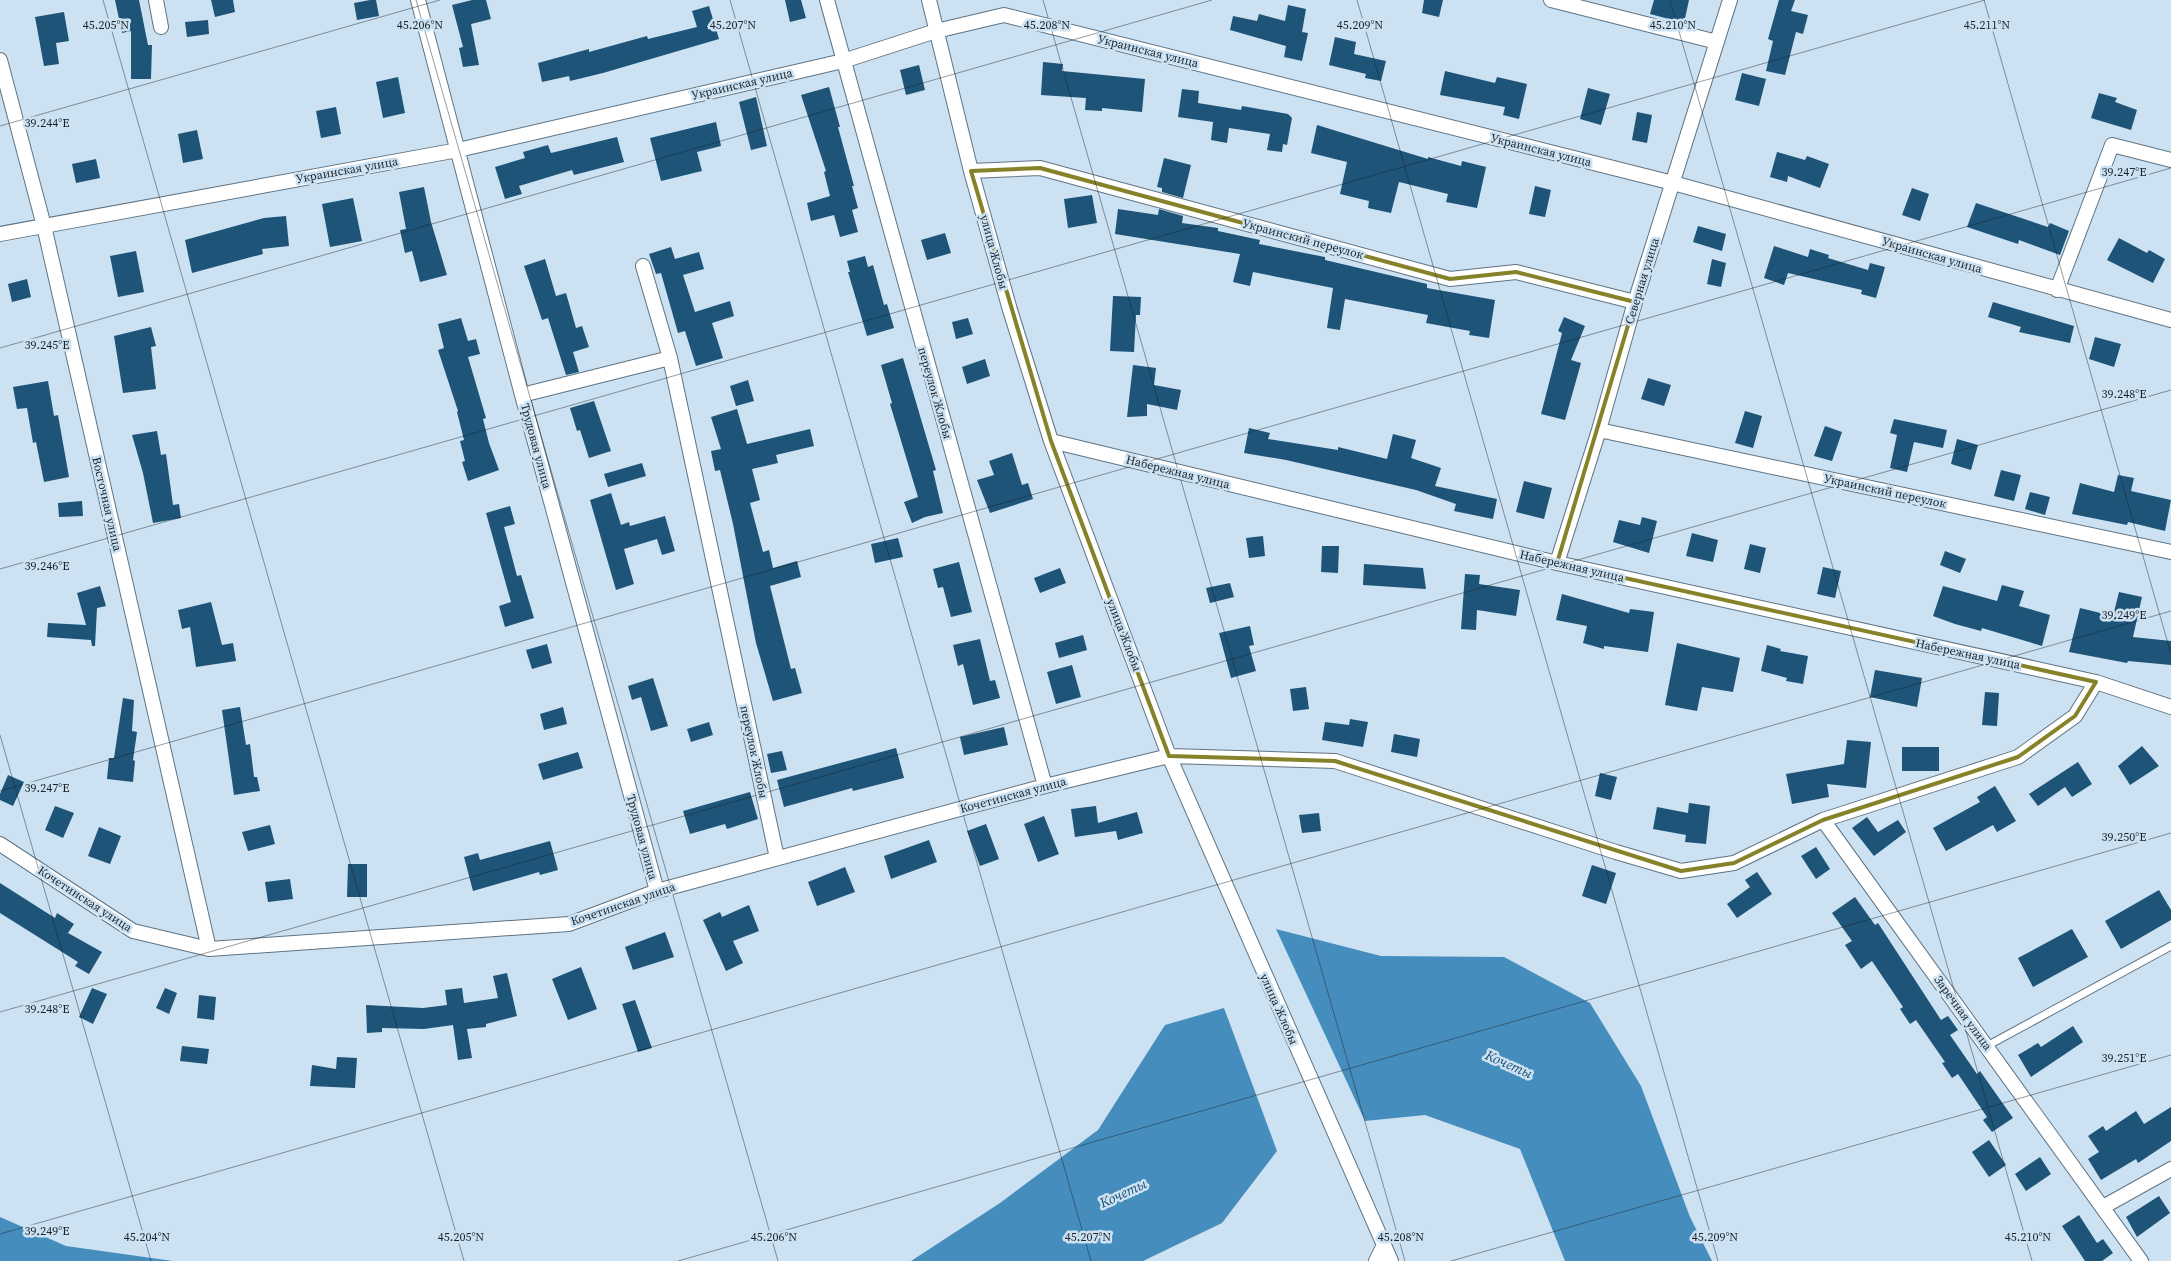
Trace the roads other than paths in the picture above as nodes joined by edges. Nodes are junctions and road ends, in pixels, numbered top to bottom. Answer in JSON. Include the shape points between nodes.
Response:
{"nodes":[{"id":1,"x":156,"y":0,"type":"edge"},
{"id":2,"x":418,"y":0,"type":"edge"},
{"id":3,"x":827,"y":0,"type":"edge"},
{"id":4,"x":929,"y":0,"type":"edge"},
{"id":5,"x":1551,"y":0,"type":"edge"},
{"id":6,"x":1730,"y":0,"type":"edge"},
{"id":7,"x":161,"y":27,"type":"dead end"},
{"id":8,"x":936,"y":31,"type":"junction"},
{"id":9,"x":1717,"y":42,"type":"junction"},
{"id":10,"x":0,"y":60,"type":"edge"},
{"id":11,"x":843,"y":61,"type":"junction"},
{"id":12,"x":458,"y":150,"type":"junction"},
{"id":13,"x":2171,"y":160,"type":"edge"},
{"id":14,"x":971,"y":171,"type":"junction"},
{"id":15,"x":1673,"y":183,"type":"junction"},
{"id":16,"x":44,"y":226,"type":"junction"},
{"id":17,"x":0,"y":234,"type":"edge"},
{"id":18,"x":642,"y":266,"type":"dead end"},
{"id":19,"x":2057,"y":290,"type":"junction"},
{"id":20,"x":1635,"y":302,"type":"junction"},
{"id":21,"x":2171,"y":320,"type":"edge"},
{"id":22,"x":670,"y":358,"type":"junction"},
{"id":23,"x":522,"y":395,"type":"junction"},
{"id":24,"x":1599,"y":430,"type":"junction"},
{"id":25,"x":1051,"y":441,"type":"junction"},
{"id":26,"x":2171,"y":552,"type":"edge"},
{"id":27,"x":1557,"y":563,"type":"junction"},
{"id":28,"x":2096,"y":682,"type":"junction"},
{"id":29,"x":2171,"y":707,"type":"edge"},
{"id":30,"x":1169,"y":756,"type":"junction"},
{"id":31,"x":1045,"y":786,"type":"junction"},
{"id":32,"x":1823,"y":820,"type":"junction"},
{"id":33,"x":0,"y":844,"type":"edge"},
{"id":34,"x":777,"y":858,"type":"junction"},
{"id":35,"x":657,"y":891,"type":"junction"},
{"id":36,"x":2171,"y":946,"type":"edge"},
{"id":37,"x":208,"y":950,"type":"junction"},
{"id":38,"x":1987,"y":1046,"type":"junction"},
{"id":39,"x":2171,"y":1169,"type":"edge"},
{"id":40,"x":2103,"y":1207,"type":"junction"},
{"id":41,"x":1383,"y":1247,"type":"junction"},
{"id":42,"x":1376,"y":1261,"type":"edge"},
{"id":43,"x":1390,"y":1261,"type":"edge"},
{"id":44,"x":2141,"y":1261,"type":"edge"}],
"edges":[{"from":1,"to":7,"type":"street"},
{"from":2,"to":12,"type":"street","name":"Трудовая улица"},
{"from":3,"to":11,"type":"street","name":"переулок Жлобы"},
{"from":4,"to":8,"type":"street","name":"улица Жлобы"},
{"from":5,"to":9,"type":"street"},
{"from":6,"to":9,"type":"street","name":"Северная улица"},
{"from":8,"to":11,"type":"street","name":"Украинская улица"},
{"from":8,"to":14,"type":"street","name":"улица Жлобы"},
{"from":8,"to":15,"type":"street","name":"Украинская улица","via":[[1004,15]]},
{"from":9,"to":15,"type":"street","name":"Северная улица"},
{"from":10,"to":16,"type":"street","name":"Восточная улица"},
{"from":11,"to":12,"type":"street","name":"Украинская улица"},
{"from":11,"to":31,"type":"street","name":"переулок Жлобы"},
{"from":12,"to":16,"type":"street","name":"Украинская улица"},
{"from":12,"to":23,"type":"street","name":"Трудовая улица"},
{"from":13,"to":19,"type":"street","via":[[2112,145]]},
{"from":14,"to":20,"type":"street","name":"Украинский переулок","via":[[1040,168],[1450,278],[1516,272]]},
{"from":14,"to":25,"type":"street","name":"улица Жлобы"},
{"from":15,"to":19,"type":"street","name":"Украинская улица"},
{"from":15,"to":20,"type":"street","name":"Северная улица"},
{"from":16,"to":17,"type":"street","name":"Украинская улица"},
{"from":16,"to":37,"type":"street","name":"Восточная улица"},
{"from":18,"to":22,"type":"street","name":"переулок Жлобы"},
{"from":19,"to":21,"type":"street","name":"Украинская улица"},
{"from":20,"to":24,"type":"street","name":"Северная улица"},
{"from":22,"to":23,"type":"street"},
{"from":22,"to":34,"type":"street","name":"переулок Жлобы"},
{"from":23,"to":35,"type":"street","name":"Трудовая улица"},
{"from":24,"to":26,"type":"street","name":"Украинский переулок"},
{"from":24,"to":27,"type":"street","name":"Северная улица"},
{"from":25,"to":27,"type":"street","name":"Набережная улица"},
{"from":25,"to":30,"type":"street","name":"улица Жлобы"},
{"from":27,"to":28,"type":"street","name":"Набережная улица"},
{"from":28,"to":29,"type":"street","name":"Набережная улица"},
{"from":28,"to":32,"type":"street","via":[[2075,716],[2018,757]]},
{"from":30,"to":31,"type":"street","name":"Кочетинская улица"},
{"from":30,"to":32,"type":"street","via":[[1335,761],[1681,871],[1734,863]]},
{"from":30,"to":41,"type":"street","name":"улица Жлобы"},
{"from":31,"to":34,"type":"street","name":"Кочетинская улица"},
{"from":32,"to":38,"type":"street","name":"Заречная улица"},
{"from":33,"to":37,"type":"street","name":"Кочетинская улица","via":[[133,931]]},
{"from":34,"to":35,"type":"street","name":"Кочетинская улица"},
{"from":35,"to":37,"type":"street","name":"Кочетинская улица","via":[[569,924]]},
{"from":36,"to":38,"type":"lane"},
{"from":38,"to":40,"type":"street","name":"Заречная улица"},
{"from":39,"to":40,"type":"street"},
{"from":40,"to":44,"type":"street","name":"Заречная улица"},
{"from":41,"to":42,"type":"street"},
{"from":41,"to":43,"type":"street","name":"улица Жлобы"}]}
